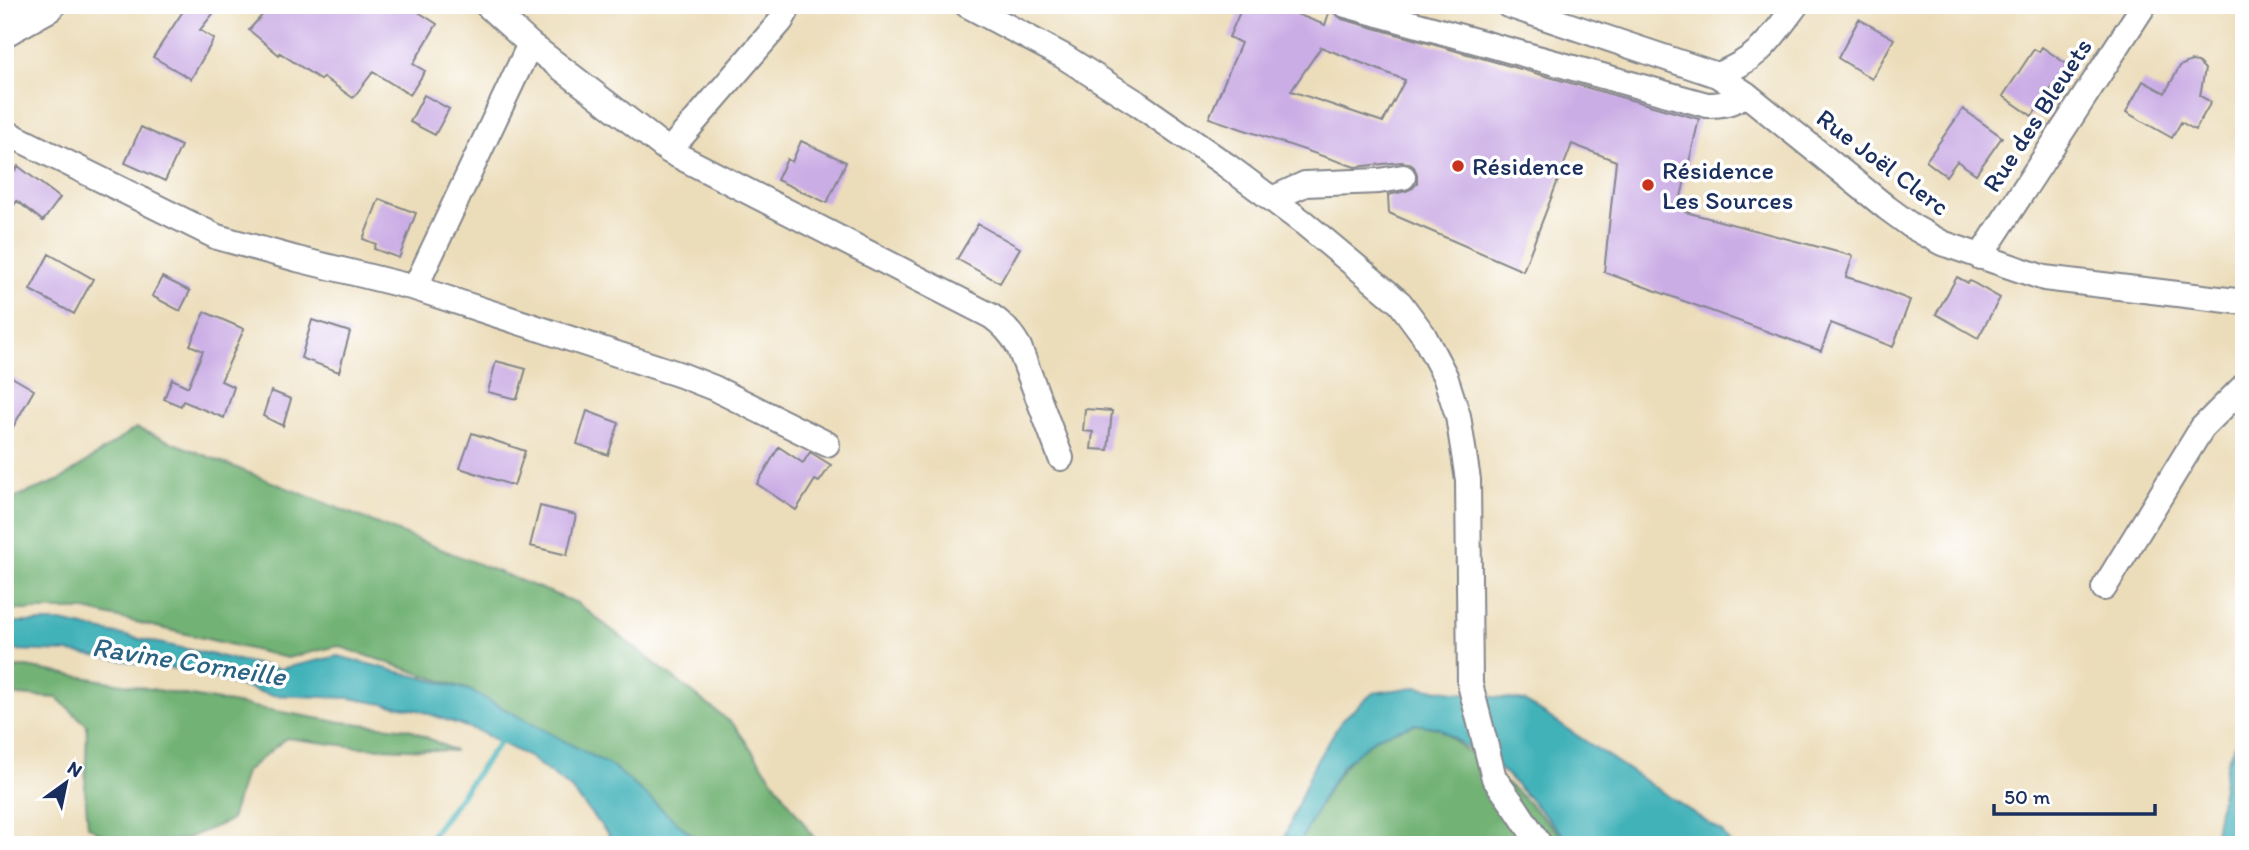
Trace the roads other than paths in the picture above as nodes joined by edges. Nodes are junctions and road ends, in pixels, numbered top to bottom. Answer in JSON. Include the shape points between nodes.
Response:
{"nodes":[{"id":1,"x":48,"y":5,"type":"edge"},
{"id":2,"x":486,"y":5,"type":"edge"},
{"id":3,"x":788,"y":5,"type":"edge"},
{"id":4,"x":967,"y":5,"type":"edge"},
{"id":5,"x":1346,"y":5,"type":"edge"},
{"id":6,"x":1508,"y":5,"type":"edge"},
{"id":7,"x":1796,"y":5,"type":"edge"},
{"id":8,"x":2144,"y":5,"type":"edge"},
{"id":9,"x":1566,"y":13,"type":"edge"},
{"id":10,"x":5,"y":29,"type":"edge"},
{"id":11,"x":530,"y":44,"type":"junction"},
{"id":12,"x":1717,"y":75,"type":"junction"},
{"id":13,"x":1746,"y":94,"type":"junction"},
{"id":14,"x":5,"y":132,"type":"edge"},
{"id":15,"x":669,"y":151,"type":"junction"},
{"id":16,"x":1403,"y":177,"type":"dead end"},
{"id":17,"x":1272,"y":199,"type":"junction"},
{"id":18,"x":1980,"y":257,"type":"junction"},
{"id":19,"x":415,"y":288,"type":"junction"},
{"id":20,"x":2244,"y":302,"type":"edge"},
{"id":21,"x":2244,"y":386,"type":"edge"},
{"id":22,"x":827,"y":444,"type":"dead end"},
{"id":23,"x":1061,"y":458,"type":"dead end"},
{"id":24,"x":2104,"y":588,"type":"dead end"},
{"id":25,"x":1540,"y":845,"type":"edge"}],
"edges":[{"from":1,"to":10,"type":"main road"},
{"from":2,"to":11,"type":"street"},
{"from":3,"to":15,"type":"street","via":[[781,21]]},
{"from":4,"to":17,"type":"street","via":[[1063,56],[1137,103]]},
{"from":5,"to":13,"type":"street","via":[[1707,105],[1734,102]]},
{"from":6,"to":9,"type":"street","name":"Rue Joël Clerc"},
{"from":7,"to":12,"type":"street","via":[[1765,46],[1740,67]]},
{"from":8,"to":18,"type":"street","name":"Rue des Bleuets"},
{"from":9,"to":12,"type":"street","name":"Rue Joël Clerc"},
{"from":11,"to":15,"type":"street"},
{"from":11,"to":19,"type":"street"},
{"from":12,"to":13,"type":"street","name":"Rue Joël Clerc"},
{"from":13,"to":18,"type":"street","name":"Rue Joël Clerc","via":[[1887,208],[1942,243]]},
{"from":14,"to":19,"type":"street","via":[[216,237]]},
{"from":15,"to":23,"type":"street","via":[[1003,324],[1019,348]]},
{"from":16,"to":17,"type":"street","via":[[1305,184]]},
{"from":17,"to":25,"type":"street","via":[[1400,303],[1445,376],[1458,416],[1468,480],[1470,684],[1494,778]]},
{"from":18,"to":20,"type":"street","name":"Rue Joël Clerc","via":[[2044,278]]},
{"from":19,"to":22,"type":"street","via":[[698,381]]},
{"from":21,"to":24,"type":"street","via":[[2202,428]]}]}
